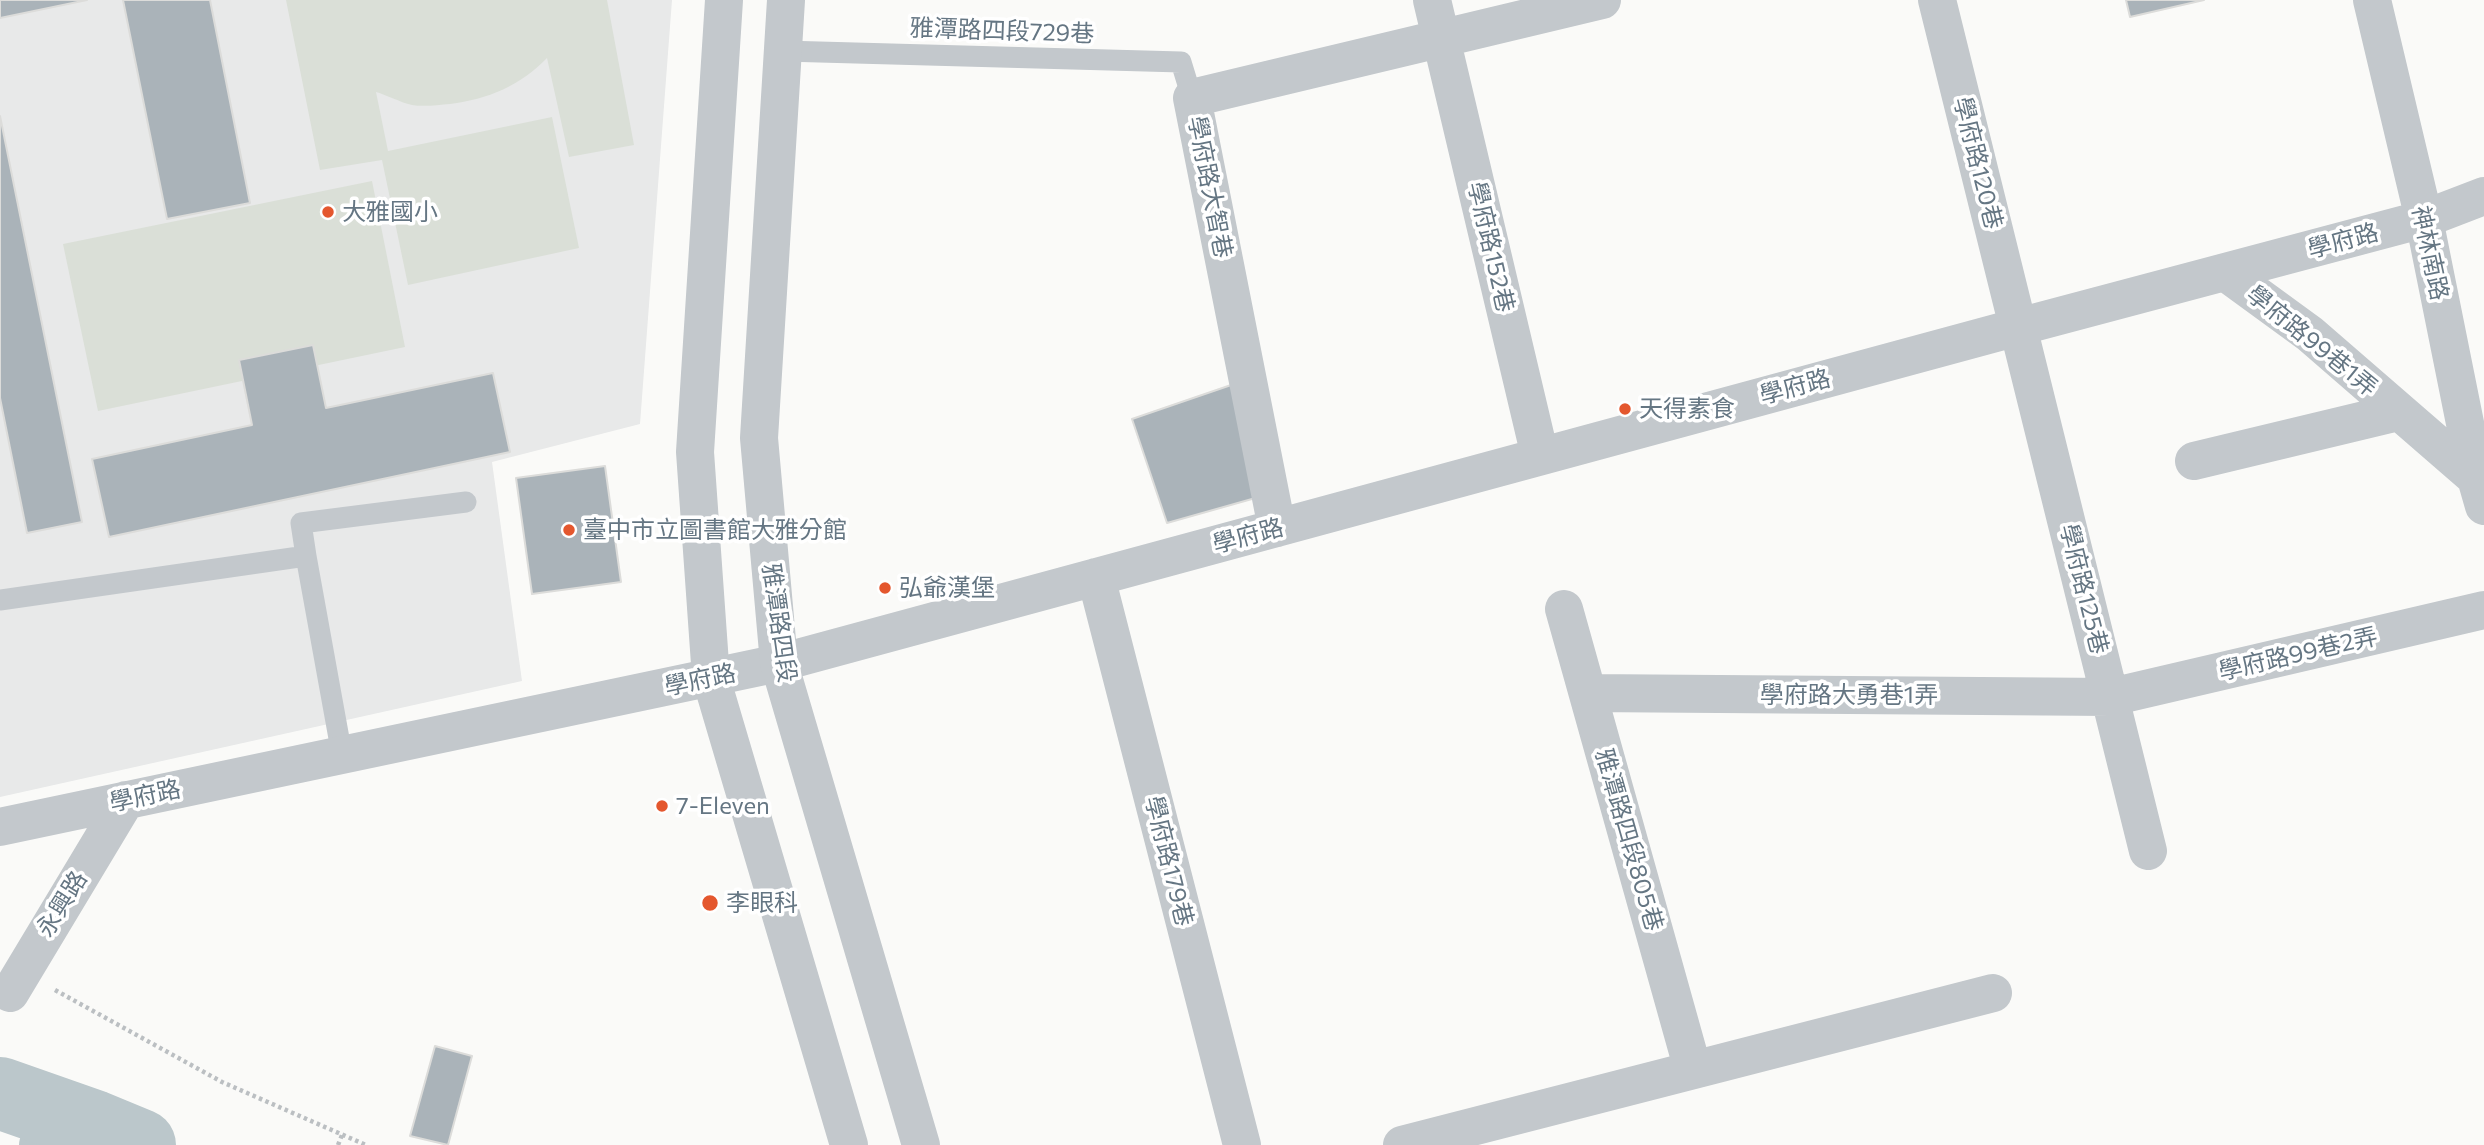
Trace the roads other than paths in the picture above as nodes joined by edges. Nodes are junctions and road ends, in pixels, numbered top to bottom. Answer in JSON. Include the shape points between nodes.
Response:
{"nodes":[{"id":1,"x":724,"y":0,"type":"edge"},
{"id":2,"x":786,"y":0,"type":"edge"},
{"id":3,"x":1432,"y":0,"type":"edge"},
{"id":4,"x":1602,"y":0,"type":"edge"},
{"id":5,"x":1937,"y":0,"type":"edge"},
{"id":6,"x":2372,"y":0,"type":"edge"},
{"id":7,"x":1442,"y":38,"type":"junction"},
{"id":8,"x":783,"y":51,"type":"junction"},
{"id":9,"x":1192,"y":98,"type":"junction"},
{"id":10,"x":2484,"y":196,"type":"edge"},
{"id":11,"x":2424,"y":219,"type":"junction"},
{"id":12,"x":2225,"y":272,"type":"junction"},
{"id":13,"x":2018,"y":327,"type":"junction"},
{"id":14,"x":2398,"y":412,"type":"junction"},
{"id":15,"x":1540,"y":456,"type":"junction"},
{"id":16,"x":2194,"y":461,"type":"dead end"},
{"id":17,"x":2481,"y":490,"type":"edge"},
{"id":18,"x":466,"y":502,"type":"dead end"},
{"id":19,"x":1278,"y":528,"type":"junction"},
{"id":20,"x":306,"y":556,"type":"junction"},
{"id":21,"x":1096,"y":577,"type":"junction"},
{"id":22,"x":0,"y":600,"type":"edge"},
{"id":23,"x":1564,"y":609,"type":"dead end"},
{"id":24,"x":2484,"y":610,"type":"edge"},
{"id":25,"x":779,"y":663,"type":"junction"},
{"id":26,"x":710,"y":678,"type":"junction"},
{"id":27,"x":1588,"y":693,"type":"junction"},
{"id":28,"x":2111,"y":697,"type":"junction"},
{"id":29,"x":342,"y":755,"type":"junction"},
{"id":30,"x":126,"y":800,"type":"junction"},
{"id":31,"x":0,"y":827,"type":"edge"},
{"id":32,"x":2148,"y":851,"type":"dead end"},
{"id":33,"x":10,"y":991,"type":"edge"},
{"id":34,"x":1993,"y":993,"type":"dead end"},
{"id":35,"x":1693,"y":1070,"type":"junction"},
{"id":36,"x":849,"y":1145,"type":"edge"},
{"id":37,"x":921,"y":1145,"type":"edge"},
{"id":38,"x":1242,"y":1145,"type":"edge"},
{"id":39,"x":1402,"y":1145,"type":"edge"}],
"edges":[{"from":1,"to":26,"type":"street","via":[[695,452]]},
{"from":2,"to":8,"type":"street","name":"雅潭路四段"},
{"from":3,"to":7,"type":"street"},
{"from":4,"to":7,"type":"street","name":"學府路大智巷"},
{"from":5,"to":13,"type":"street","name":"學府路120巷"},
{"from":6,"to":11,"type":"street","name":"神林南路"},
{"from":7,"to":9,"type":"street","name":"學府路大智巷"},
{"from":7,"to":15,"type":"street","name":"學府路152巷"},
{"from":8,"to":9,"type":"lane","name":"雅潭路四段729巷","via":[[1181,62]]},
{"from":8,"to":25,"type":"street","name":"雅潭路四段","via":[[759,438]]},
{"from":9,"to":19,"type":"street","name":"學府路大智巷"},
{"from":10,"to":11,"type":"street","name":"學府路"},
{"from":11,"to":12,"type":"street","name":"學府路"},
{"from":11,"to":17,"type":"street","name":"神林南路"},
{"from":12,"to":13,"type":"street","name":"學府路"},
{"from":12,"to":14,"type":"street","name":"學府路99巷1弄","via":[[2310,334]]},
{"from":13,"to":15,"type":"street","name":"學府路"},
{"from":13,"to":28,"type":"street","name":"學府路125巷"},
{"from":14,"to":16,"type":"street","name":"學府路99巷1弄"},
{"from":14,"to":17,"type":"street","name":"學府路99巷1弄"},
{"from":15,"to":19,"type":"street","name":"學府路"},
{"from":18,"to":20,"type":"lane","via":[[301,523]]},
{"from":19,"to":21,"type":"street","name":"學府路"},
{"from":20,"to":22,"type":"lane"},
{"from":20,"to":29,"type":"lane"},
{"from":21,"to":25,"type":"street","name":"學府路"},
{"from":21,"to":38,"type":"street","name":"學府路179巷"},
{"from":23,"to":27,"type":"street","name":"雅潭路四段805巷"},
{"from":24,"to":28,"type":"street","name":"學府路99巷2弄"},
{"from":25,"to":26,"type":"street","name":"學府路"},
{"from":25,"to":37,"type":"street","name":"雅潭路四段"},
{"from":26,"to":29,"type":"street","name":"學府路"},
{"from":26,"to":36,"type":"street"},
{"from":27,"to":28,"type":"street","name":"學府路大勇巷1弄"},
{"from":27,"to":35,"type":"street","name":"雅潭路四段805巷"},
{"from":28,"to":32,"type":"street","name":"學府路125巷"},
{"from":29,"to":30,"type":"street","name":"學府路"},
{"from":30,"to":31,"type":"street","name":"學府路"},
{"from":30,"to":33,"type":"street","name":"永興路"},
{"from":34,"to":35,"type":"street"},
{"from":35,"to":39,"type":"street"}]}
